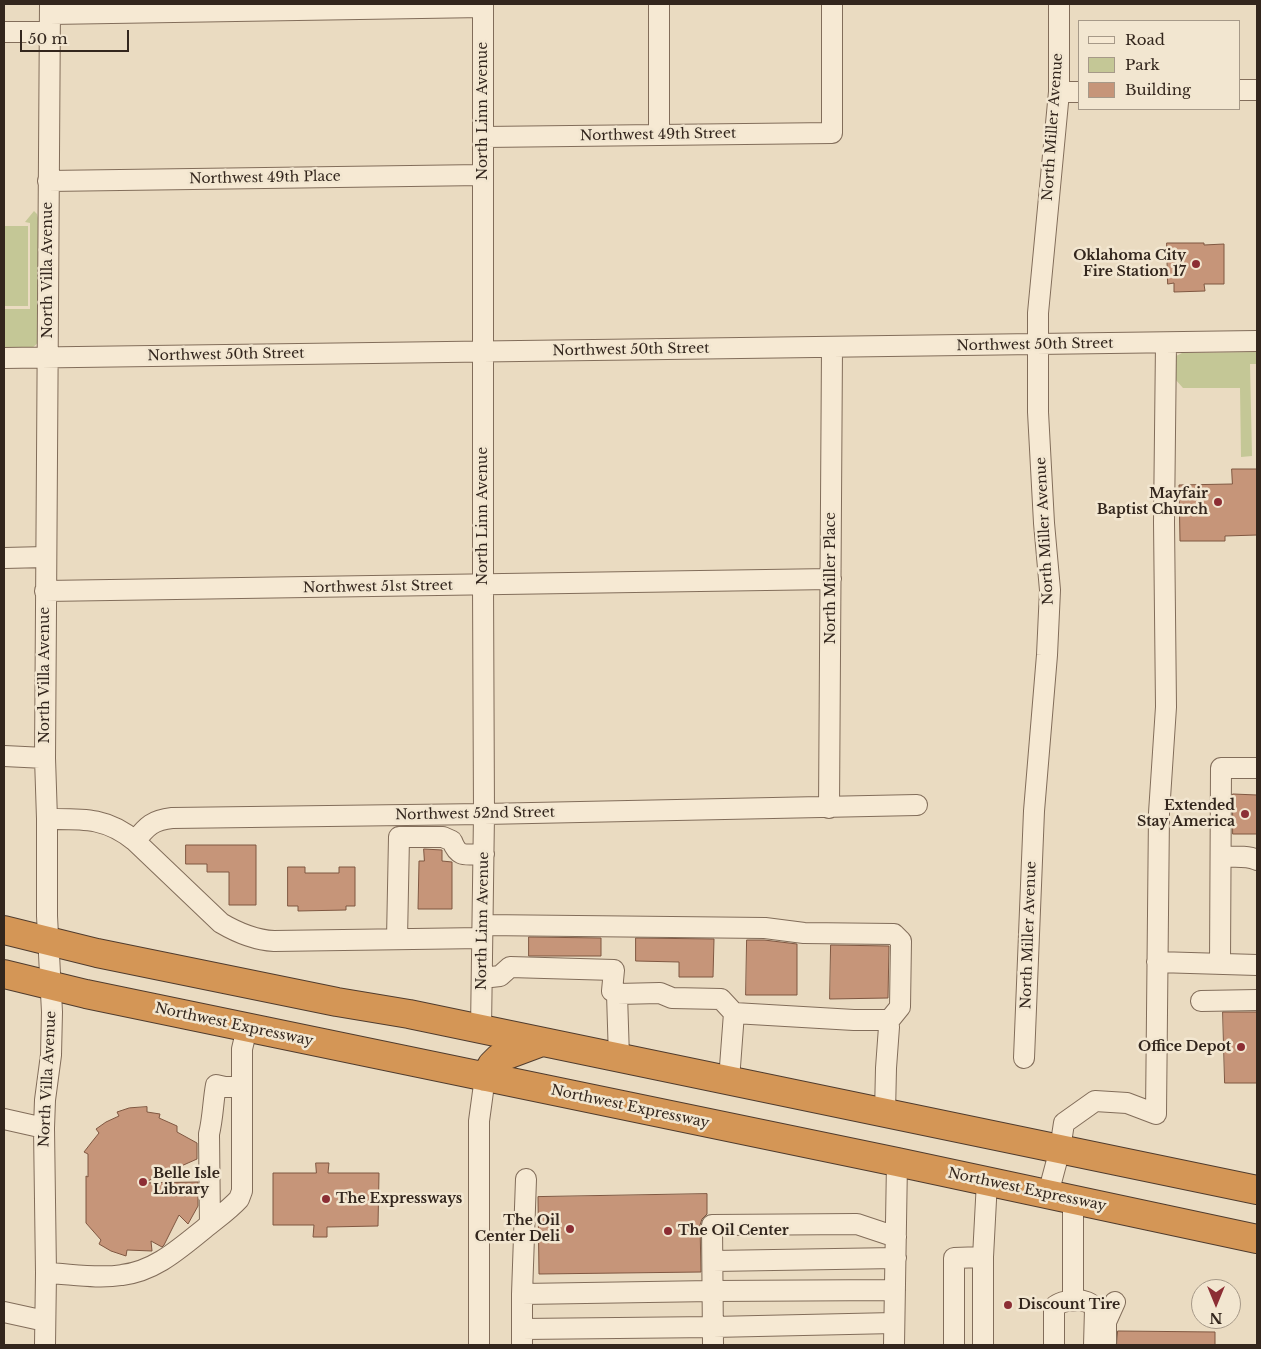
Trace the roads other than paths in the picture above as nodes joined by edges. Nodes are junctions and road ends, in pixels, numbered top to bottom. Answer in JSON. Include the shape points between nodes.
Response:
{"nodes":[{"id":1,"x":659,"y":4,"type":"edge"},
{"id":2,"x":832,"y":4,"type":"edge"},
{"id":3,"x":1059,"y":4,"type":"edge"},
{"id":4,"x":483,"y":5,"type":"edge"},
{"id":5,"x":50,"y":16,"type":"edge"},
{"id":6,"x":4,"y":32,"type":"edge"},
{"id":7,"x":1241,"y":90,"type":"edge"},
{"id":8,"x":1257,"y":90,"type":"edge"},
{"id":9,"x":1059,"y":92,"type":"junction"},
{"id":10,"x":1078,"y":92,"type":"edge"},
{"id":11,"x":659,"y":135,"type":"junction"},
{"id":12,"x":484,"y":137,"type":"junction"},
{"id":13,"x":482,"y":175,"type":"junction"},
{"id":14,"x":48,"y":181,"type":"junction"},
{"id":15,"x":1257,"y":342,"type":"edge"},
{"id":16,"x":1166,"y":343,"type":"junction"},
{"id":17,"x":1038,"y":344,"type":"junction"},
{"id":18,"x":832,"y":348,"type":"junction"},
{"id":19,"x":483,"y":352,"type":"junction"},
{"id":20,"x":47,"y":357,"type":"junction"},
{"id":21,"x":4,"y":358,"type":"edge"},
{"id":22,"x":46,"y":557,"type":"junction"},
{"id":23,"x":4,"y":558,"type":"edge"},
{"id":24,"x":831,"y":579,"type":"junction"},
{"id":25,"x":483,"y":585,"type":"junction"},
{"id":26,"x":45,"y":591,"type":"junction"},
{"id":27,"x":4,"y":756,"type":"edge"},
{"id":28,"x":45,"y":758,"type":"junction"},
{"id":29,"x":1257,"y":768,"type":"edge"},
{"id":30,"x":917,"y":805,"type":"dead end"},
{"id":31,"x":829,"y":808,"type":"junction"},
{"id":32,"x":484,"y":814,"type":"junction"},
{"id":33,"x":47,"y":819,"type":"junction"},
{"id":34,"x":135,"y":840,"type":"junction"},
{"id":35,"x":484,"y":854,"type":"junction"},
{"id":36,"x":1220,"y":857,"type":"junction"},
{"id":37,"x":1257,"y":860,"type":"edge"},
{"id":38,"x":4,"y":930,"type":"edge"},
{"id":39,"x":482,"y":931,"type":"junction"},
{"id":40,"x":397,"y":939,"type":"junction"},
{"id":41,"x":48,"y":941,"type":"junction"},
{"id":42,"x":1157,"y":962,"type":"junction"},
{"id":43,"x":1220,"y":964,"type":"junction"},
{"id":44,"x":1257,"y":965,"type":"edge"},
{"id":45,"x":4,"y":974,"type":"edge"},
{"id":46,"x":482,"y":978,"type":"junction"},
{"id":47,"x":50,"y":985,"type":"junction"},
{"id":48,"x":617,"y":994,"type":"junction"},
{"id":49,"x":1257,"y":1000,"type":"edge"},
{"id":50,"x":1201,"y":1001,"type":"dead end"},
{"id":51,"x":734,"y":1013,"type":"junction"},
{"id":52,"x":887,"y":1023,"type":"junction"},
{"id":53,"x":247,"y":1028,"type":"junction"},
{"id":54,"x":481,"y":1029,"type":"junction"},
{"id":55,"x":544,"y":1042,"type":"junction"},
{"id":56,"x":619,"y":1058,"type":"junction"},
{"id":57,"x":1024,"y":1058,"type":"dead end"},
{"id":58,"x":485,"y":1076,"type":"junction"},
{"id":59,"x":729,"y":1080,"type":"junction"},
{"id":60,"x":242,"y":1087,"type":"junction"},
{"id":61,"x":885,"y":1113,"type":"junction"},
{"id":62,"x":4,"y":1119,"type":"edge"},
{"id":63,"x":44,"y":1128,"type":"junction"},
{"id":64,"x":1060,"y":1150,"type":"junction"},
{"id":65,"x":897,"y":1162,"type":"junction"},
{"id":66,"x":526,"y":1180,"type":"dead end"},
{"id":67,"x":987,"y":1181,"type":"junction"},
{"id":68,"x":1257,"y":1190,"type":"edge"},
{"id":69,"x":1061,"y":1197,"type":"junction"},
{"id":70,"x":210,"y":1224,"type":"junction"},
{"id":71,"x":896,"y":1237,"type":"junction"},
{"id":72,"x":1257,"y":1239,"type":"edge"},
{"id":73,"x":983,"y":1257,"type":"junction"},
{"id":74,"x":896,"y":1258,"type":"junction"},
{"id":75,"x":712,"y":1261,"type":"junction"},
{"id":76,"x":46,"y":1273,"type":"junction"},
{"id":77,"x":895,"y":1290,"type":"junction"},
{"id":78,"x":712,"y":1291,"type":"junction"},
{"id":79,"x":522,"y":1294,"type":"junction"},
{"id":80,"x":1073,"y":1301,"type":"junction"},
{"id":81,"x":1115,"y":1302,"type":"dead end"},
{"id":82,"x":4,"y":1312,"type":"edge"},
{"id":83,"x":45,"y":1321,"type":"junction"},
{"id":84,"x":894,"y":1323,"type":"junction"},
{"id":85,"x":713,"y":1336,"type":"edge"},
{"id":86,"x":522,"y":1337,"type":"edge"},
{"id":87,"x":45,"y":1345,"type":"edge"},
{"id":88,"x":479,"y":1345,"type":"edge"},
{"id":89,"x":894,"y":1345,"type":"edge"},
{"id":90,"x":954,"y":1345,"type":"edge"},
{"id":91,"x":983,"y":1345,"type":"edge"},
{"id":92,"x":1054,"y":1345,"type":"edge"},
{"id":93,"x":1094,"y":1345,"type":"edge"},
{"id":94,"x":1106,"y":1345,"type":"edge"}],
"edges":[{"from":1,"to":11,"type":"street"},
{"from":2,"to":11,"type":"street","name":"Northwest 49th Street","via":[[832,133]]},
{"from":3,"to":9,"type":"street","name":"North Miller Avenue"},
{"from":4,"to":5,"type":"street"},
{"from":4,"to":12,"type":"street","name":"North Linn Avenue"},
{"from":5,"to":6,"type":"street"},
{"from":5,"to":14,"type":"street","name":"North Villa Avenue"},
{"from":7,"to":8,"type":"street"},
{"from":9,"to":10,"type":"street"},
{"from":9,"to":17,"type":"street","name":"North Miller Avenue","via":[[1038,313]]},
{"from":11,"to":12,"type":"street","name":"Northwest 49th Street"},
{"from":12,"to":13,"type":"street","name":"North Linn Avenue"},
{"from":13,"to":14,"type":"street","name":"Northwest 49th Place"},
{"from":13,"to":19,"type":"street","name":"North Linn Avenue"},
{"from":14,"to":20,"type":"street","name":"North Villa Avenue"},
{"from":15,"to":16,"type":"street","name":"Northwest 50th Street"},
{"from":16,"to":17,"type":"street","name":"Northwest 50th Street"},
{"from":16,"to":42,"type":"street","via":[[1166,707],[1159,813]]},
{"from":17,"to":18,"type":"street","name":"Northwest 50th Street"},
{"from":17,"to":57,"type":"street","name":"North Miller Avenue","via":[[1038,412],[1050,590],[1034,810]]},
{"from":18,"to":19,"type":"street","name":"Northwest 50th Street"},
{"from":18,"to":24,"type":"street","name":"North Miller Place"},
{"from":19,"to":20,"type":"street","name":"Northwest 50th Street"},
{"from":19,"to":25,"type":"street","name":"North Linn Avenue"},
{"from":20,"to":21,"type":"street","name":"Northwest 50th Street"},
{"from":20,"to":22,"type":"street","name":"North Villa Avenue"},
{"from":22,"to":23,"type":"street"},
{"from":22,"to":26,"type":"street","name":"North Villa Avenue"},
{"from":24,"to":25,"type":"street","name":"Northwest 51st Street"},
{"from":24,"to":31,"type":"street","name":"North Miller Place"},
{"from":25,"to":26,"type":"street","name":"Northwest 51st Street"},
{"from":25,"to":32,"type":"street","name":"North Linn Avenue"},
{"from":26,"to":28,"type":"street","name":"North Villa Avenue"},
{"from":27,"to":28,"type":"street"},
{"from":28,"to":33,"type":"street","name":"North Villa Avenue"},
{"from":29,"to":36,"type":"street","via":[[1221,768]]},
{"from":30,"to":31,"type":"street","name":"Northwest 52nd Street"},
{"from":31,"to":32,"type":"street","name":"Northwest 52nd Street"},
{"from":32,"to":34,"type":"street","name":"Northwest 52nd Street","via":[[172,818],[152,823]]},
{"from":32,"to":35,"type":"street","name":"North Linn Avenue"},
{"from":33,"to":34,"type":"street","via":[[104,823],[124,831]]},
{"from":33,"to":41,"type":"street","name":"North Villa Avenue"},
{"from":34,"to":40,"type":"street","via":[[221,923],[248,937],[274,941]]},
{"from":35,"to":39,"type":"street","name":"North Linn Avenue"},
{"from":35,"to":40,"type":"street","via":[[462,854],[452,841],[443,837],[399,837]]},
{"from":36,"to":37,"type":"street"},
{"from":36,"to":43,"type":"street"},
{"from":38,"to":41,"type":"highway"},
{"from":39,"to":40,"type":"street"},
{"from":39,"to":46,"type":"street","name":"North Linn Avenue"},
{"from":39,"to":52,"type":"street","via":[[764,928],[804,933],[894,934],[901,941],[900,1007]]},
{"from":41,"to":47,"type":"street","name":"North Villa Avenue"},
{"from":41,"to":54,"type":"highway"},
{"from":42,"to":43,"type":"street"},
{"from":42,"to":64,"type":"street","via":[[1156,1114],[1127,1103],[1095,1102],[1064,1123]]},
{"from":43,"to":44,"type":"street"},
{"from":45,"to":47,"type":"highway","name":"Northwest Expressway"},
{"from":46,"to":48,"type":"street","via":[[500,976],[510,967],[614,970],[612,991]]},
{"from":46,"to":54,"type":"street","name":"North Linn Avenue"},
{"from":47,"to":53,"type":"highway","name":"Northwest Expressway"},
{"from":47,"to":63,"type":"street","name":"North Villa Avenue","via":[[50,1069]]},
{"from":48,"to":51,"type":"street","via":[[720,999]]},
{"from":48,"to":56,"type":"street"},
{"from":49,"to":50,"type":"street"},
{"from":51,"to":52,"type":"street","via":[[884,1020]]},
{"from":51,"to":59,"type":"street"},
{"from":52,"to":61,"type":"street"},
{"from":53,"to":58,"type":"highway","name":"Northwest Expressway"},
{"from":53,"to":60,"type":"street","via":[[242,1049]]},
{"from":54,"to":55,"type":"highway"},
{"from":55,"to":56,"type":"highway"},
{"from":55,"to":58,"type":"highway","via":[[499,1058]]},
{"from":56,"to":59,"type":"highway"},
{"from":58,"to":65,"type":"highway","name":"Northwest Expressway"},
{"from":58,"to":88,"type":"street","via":[[479,1121]]},
{"from":59,"to":61,"type":"highway"},
{"from":60,"to":70,"type":"street","via":[[241,1195]]},
{"from":60,"to":70,"type":"street","via":[[216,1085],[209,1134]]},
{"from":61,"to":64,"type":"highway"},
{"from":62,"to":63,"type":"street"},
{"from":63,"to":76,"type":"street","name":"North Villa Avenue"},
{"from":64,"to":68,"type":"highway"},
{"from":64,"to":69,"type":"street"},
{"from":65,"to":67,"type":"highway","name":"Northwest Expressway"},
{"from":65,"to":71,"type":"street"},
{"from":66,"to":79,"type":"street"},
{"from":67,"to":69,"type":"highway","name":"Northwest Expressway"},
{"from":67,"to":73,"type":"street"},
{"from":69,"to":72,"type":"highway","name":"Northwest Expressway"},
{"from":69,"to":80,"type":"street"},
{"from":70,"to":76,"type":"street","via":[[162,1261],[142,1271],[105,1277]]},
{"from":71,"to":74,"type":"street"},
{"from":71,"to":75,"type":"street","via":[[857,1224],[712,1225]]},
{"from":73,"to":90,"type":"street","via":[[954,1258]]},
{"from":73,"to":91,"type":"street"},
{"from":74,"to":75,"type":"street"},
{"from":74,"to":77,"type":"street"},
{"from":75,"to":78,"type":"street"},
{"from":76,"to":83,"type":"street","name":"North Villa Avenue"},
{"from":77,"to":78,"type":"street"},
{"from":77,"to":84,"type":"street"},
{"from":78,"to":79,"type":"street"},
{"from":78,"to":85,"type":"street"},
{"from":79,"to":86,"type":"street"},
{"from":80,"to":92,"type":"street","via":[[1054,1307]]},
{"from":80,"to":93,"type":"street","via":[[1087,1301],[1095,1309]]},
{"from":81,"to":94,"type":"street","via":[[1106,1322]]},
{"from":82,"to":83,"type":"street"},
{"from":83,"to":87,"type":"street","name":"North Villa Avenue"},
{"from":84,"to":85,"type":"street"},
{"from":84,"to":89,"type":"street"},
{"from":85,"to":86,"type":"street"}]}
